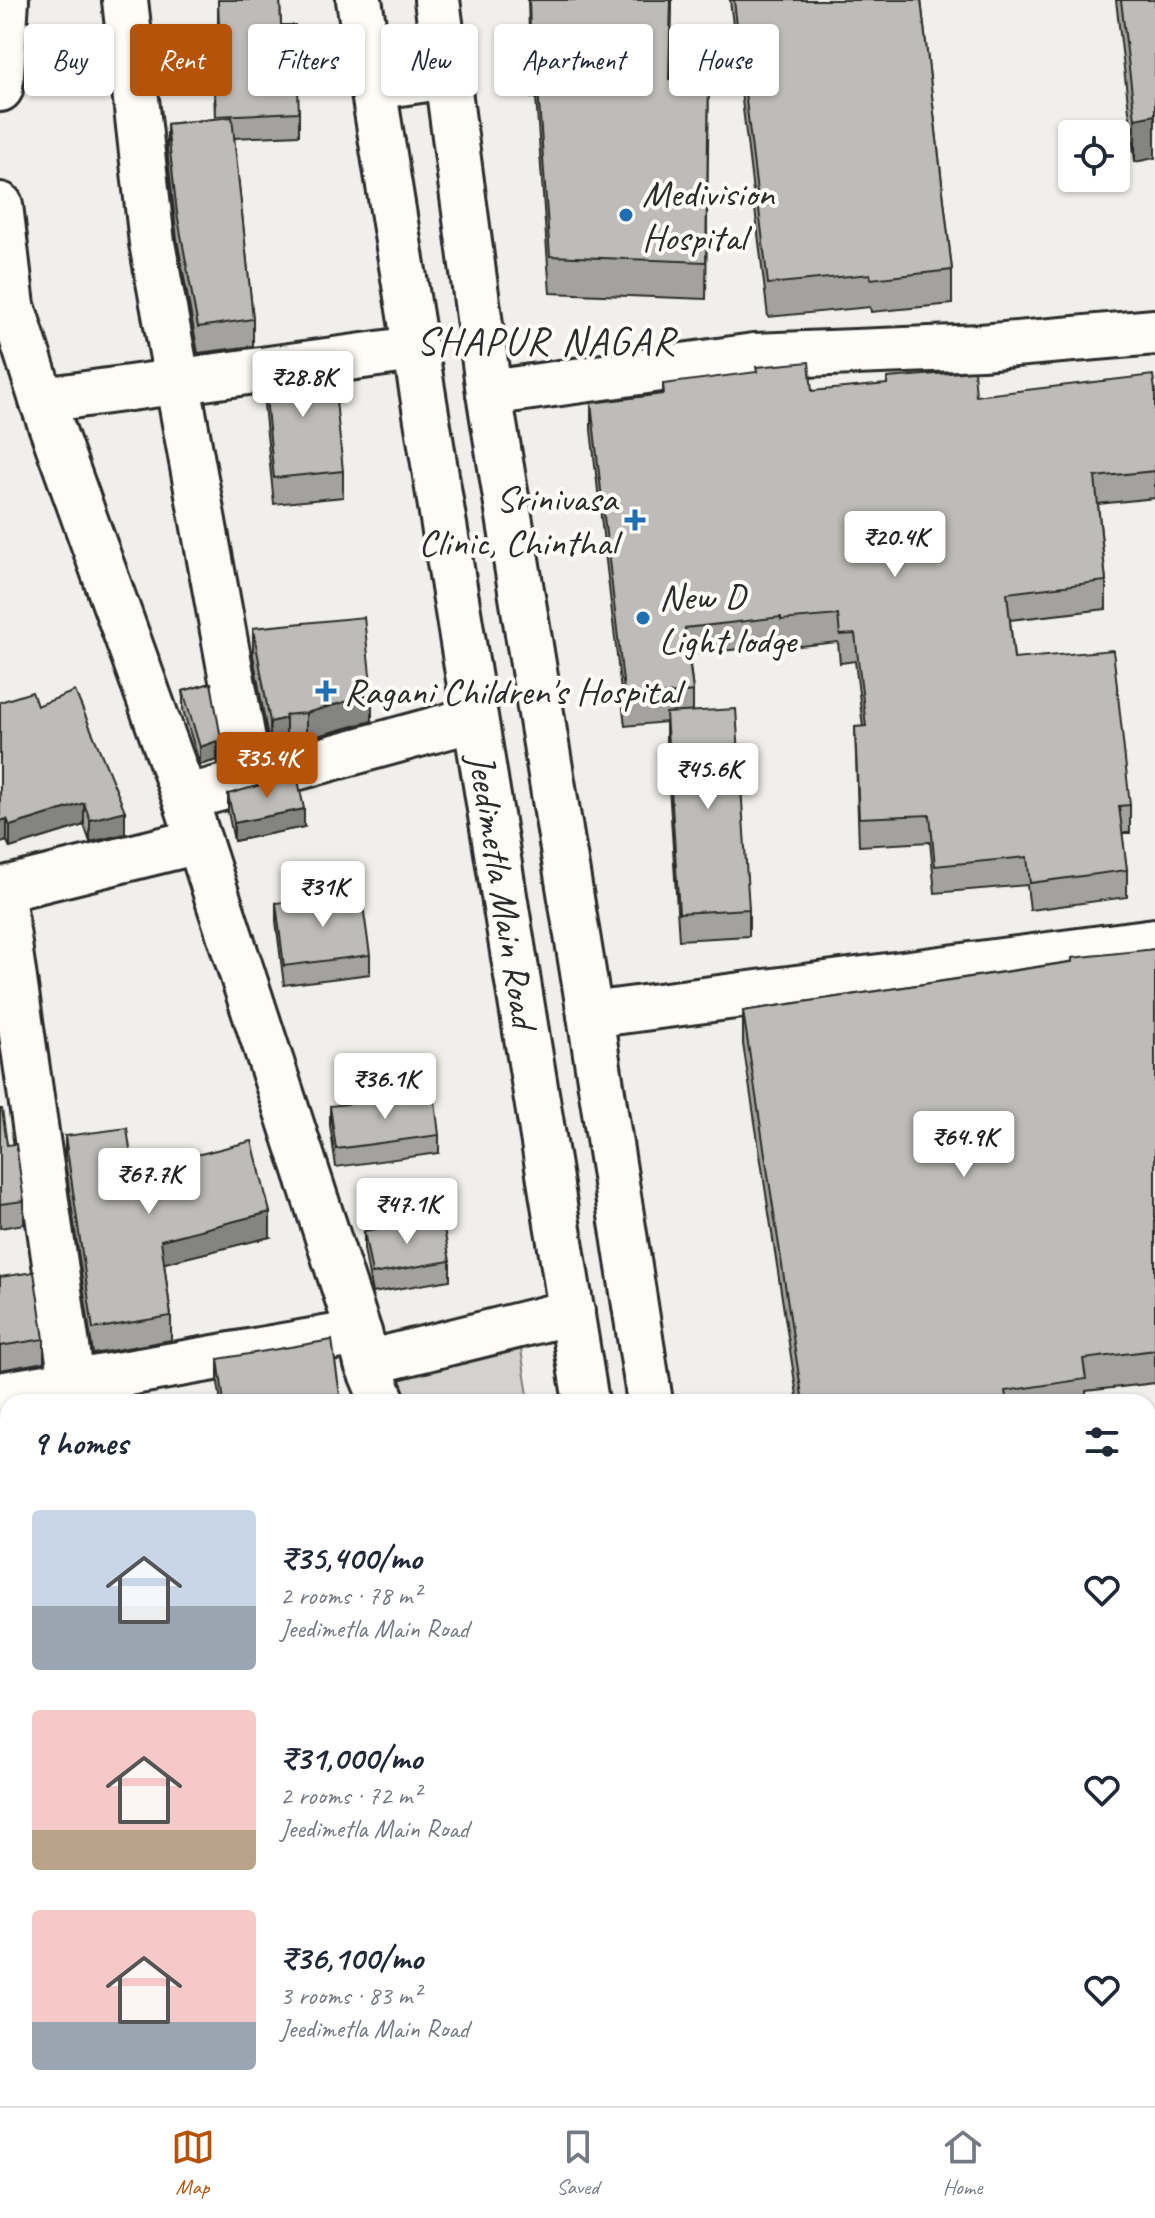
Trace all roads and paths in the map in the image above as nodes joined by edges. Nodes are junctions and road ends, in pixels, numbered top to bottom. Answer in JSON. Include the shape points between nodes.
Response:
{"nodes":[{"id":1,"x":6,"y":0,"type":"edge"},
{"id":2,"x":125,"y":0,"type":"edge"},
{"id":3,"x":359,"y":0,"type":"edge"},
{"id":4,"x":437,"y":0,"type":"edge"},
{"id":5,"x":440,"y":24,"type":"edge"},
{"id":6,"x":1,"y":68,"type":"edge"},
{"id":7,"x":381,"y":86,"type":"edge"},
{"id":8,"x":373,"y":87,"type":"junction"},
{"id":9,"x":450,"y":96,"type":"edge"},
{"id":10,"x":0,"y":205,"type":"edge"},
{"id":11,"x":1155,"y":332,"type":"edge"},
{"id":12,"x":414,"y":349,"type":"junction"},
{"id":13,"x":177,"y":381,"type":"junction"},
{"id":14,"x":489,"y":393,"type":"junction"},
{"id":15,"x":42,"y":400,"type":"junction"},
{"id":16,"x":474,"y":719,"type":"junction"},
{"id":17,"x":250,"y":778,"type":"junction"},
{"id":18,"x":185,"y":798,"type":"junction"},
{"id":19,"x":199,"y":841,"type":"junction"},
{"id":20,"x":1,"y":889,"type":"edge"},
{"id":21,"x":1155,"y":941,"type":"edge"},
{"id":22,"x":590,"y":1015,"type":"junction"},
{"id":23,"x":572,"y":1312,"type":"junction"},
{"id":24,"x":370,"y":1366,"type":"edge"},
{"id":25,"x":73,"y":1393,"type":"edge"},
{"id":26,"x":36,"y":1394,"type":"edge"},
{"id":27,"x":585,"y":1394,"type":"edge"},
{"id":28,"x":649,"y":1394,"type":"edge"}],
"edges":[{"from":1,"to":6,"type":"street"},
{"from":2,"to":13,"type":"street","via":[[152,243]]},
{"from":3,"to":8,"type":"street","name":"Jeedimetla Main Road"},
{"from":4,"to":5,"type":"street","name":"Jeedimetla Main Road"},
{"from":7,"to":8,"type":"street"},
{"from":8,"to":12,"type":"street","name":"Jeedimetla Main Road"},
{"from":9,"to":14,"type":"street","name":"Jeedimetla Main Road"},
{"from":10,"to":15,"type":"street","via":[[12,306]]},
{"from":11,"to":14,"type":"street","via":[[981,347],[754,356]]},
{"from":12,"to":13,"type":"street"},
{"from":12,"to":16,"type":"street","name":"Jeedimetla Main Road"},
{"from":13,"to":15,"type":"street"},
{"from":13,"to":17,"type":"street"},
{"from":14,"to":22,"type":"street","name":"Jeedimetla Main Road"},
{"from":15,"to":18,"type":"street"},
{"from":16,"to":17,"type":"street"},
{"from":16,"to":23,"type":"street","name":"Jeedimetla Main Road"},
{"from":17,"to":18,"type":"street"},
{"from":18,"to":19,"type":"street"},
{"from":19,"to":20,"type":"street"},
{"from":19,"to":24,"type":"street"},
{"from":20,"to":25,"type":"street"},
{"from":21,"to":22,"type":"street"},
{"from":22,"to":28,"type":"street","name":"Jeedimetla Main Road"},
{"from":23,"to":24,"type":"street"},
{"from":23,"to":27,"type":"street","name":"Jeedimetla Main Road"},
{"from":24,"to":25,"type":"street"},
{"from":25,"to":26,"type":"street"}]}
